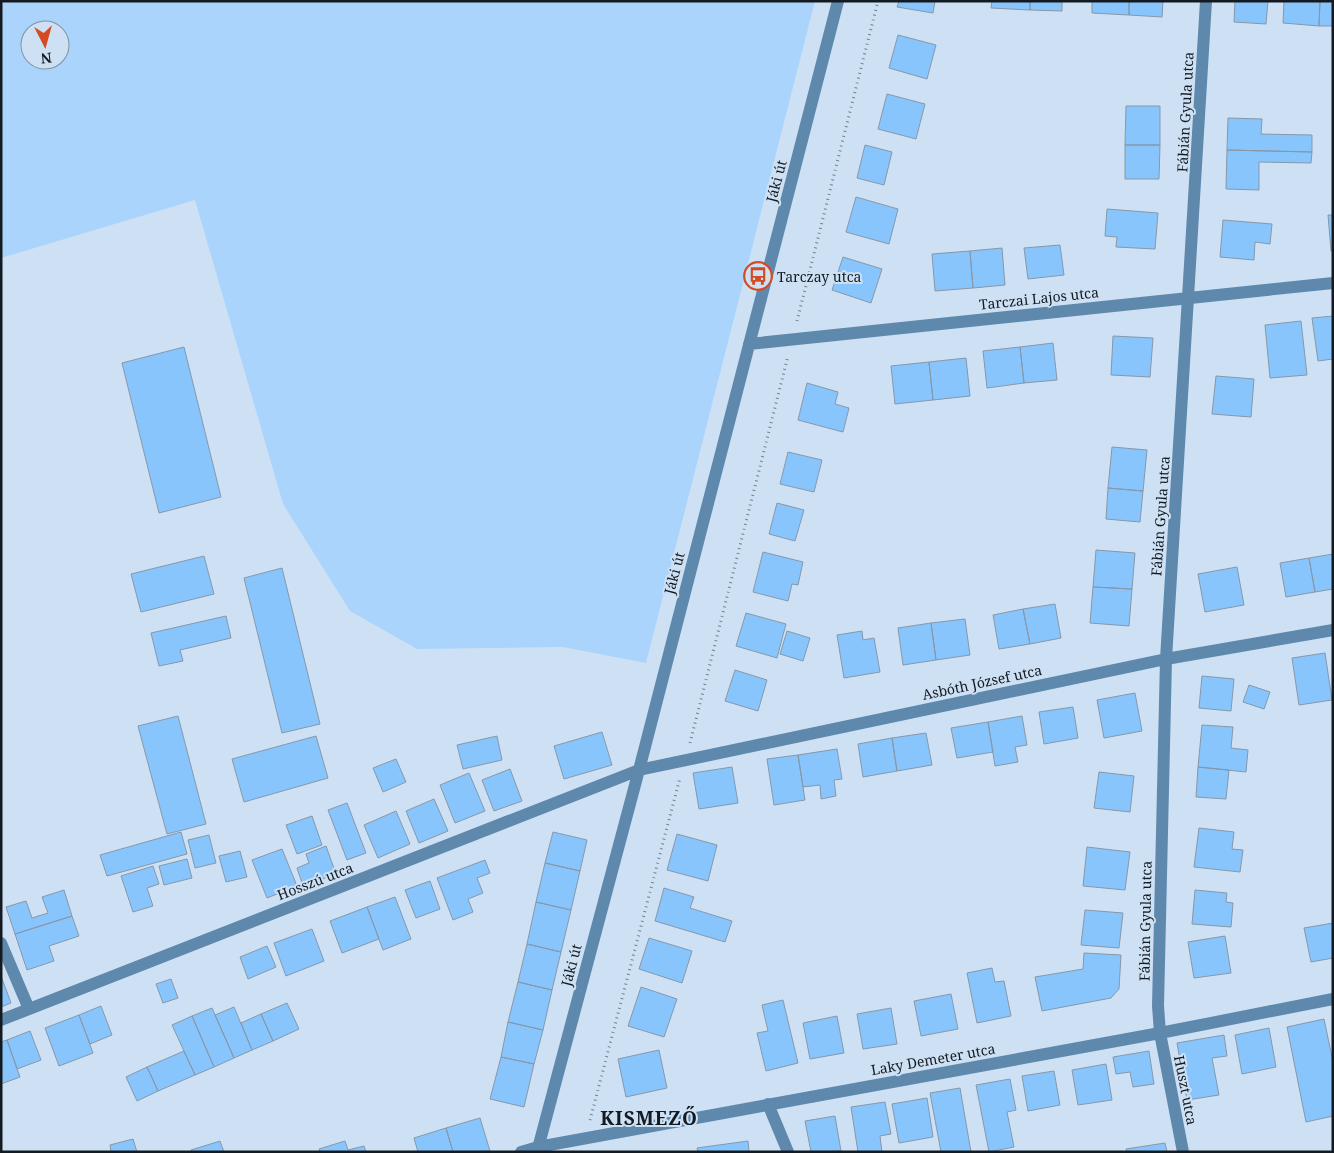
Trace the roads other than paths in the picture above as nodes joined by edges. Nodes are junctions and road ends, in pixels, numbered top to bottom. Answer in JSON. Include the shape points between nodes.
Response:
{"nodes":[{"id":1,"x":838,"y":1,"type":"edge"},
{"id":2,"x":1206,"y":1,"type":"edge"},
{"id":3,"x":1333,"y":283,"type":"edge"},
{"id":4,"x":1188,"y":297,"type":"junction"},
{"id":5,"x":749,"y":344,"type":"junction"},
{"id":6,"x":1333,"y":630,"type":"edge"},
{"id":7,"x":1166,"y":659,"type":"junction"},
{"id":8,"x":639,"y":770,"type":"junction"},
{"id":9,"x":1,"y":942,"type":"edge"},
{"id":10,"x":1333,"y":999,"type":"edge"},
{"id":11,"x":29,"y":1009,"type":"junction"},
{"id":12,"x":1,"y":1020,"type":"edge"},
{"id":13,"x":1160,"y":1033,"type":"junction"},
{"id":14,"x":768,"y":1104,"type":"junction"},
{"id":15,"x":537,"y":1149,"type":"edge"},
{"id":16,"x":521,"y":1152,"type":"edge"},
{"id":17,"x":788,"y":1152,"type":"edge"},
{"id":18,"x":1183,"y":1152,"type":"edge"}],
"edges":[{"from":1,"to":5,"type":"street","name":"Jáki út"},
{"from":2,"to":4,"type":"street","name":"Fábián Gyula utca"},
{"from":3,"to":4,"type":"street","name":"Tarczai Lajos utca"},
{"from":4,"to":5,"type":"street","name":"Tarczai Lajos utca"},
{"from":4,"to":7,"type":"street","name":"Fábián Gyula utca"},
{"from":5,"to":8,"type":"street","name":"Jáki út"},
{"from":6,"to":7,"type":"street","name":"Asbóth József utca"},
{"from":7,"to":8,"type":"street","name":"Asbóth József utca"},
{"from":7,"to":13,"type":"street","name":"Fábián Gyula utca"},
{"from":8,"to":11,"type":"street","name":"Hosszú utca"},
{"from":8,"to":15,"type":"street","name":"Jáki út"},
{"from":9,"to":11,"type":"street"},
{"from":10,"to":13,"type":"street","name":"Laky Demeter utca"},
{"from":11,"to":12,"type":"street","name":"Hosszú utca"},
{"from":13,"to":14,"type":"street","name":"Laky Demeter utca"},
{"from":13,"to":18,"type":"street","name":"Huszt utca"},
{"from":14,"to":15,"type":"street","name":"Laky Demeter utca"},
{"from":14,"to":17,"type":"street"},
{"from":15,"to":16,"type":"street","name":"Laky Demeter utca"}]}
